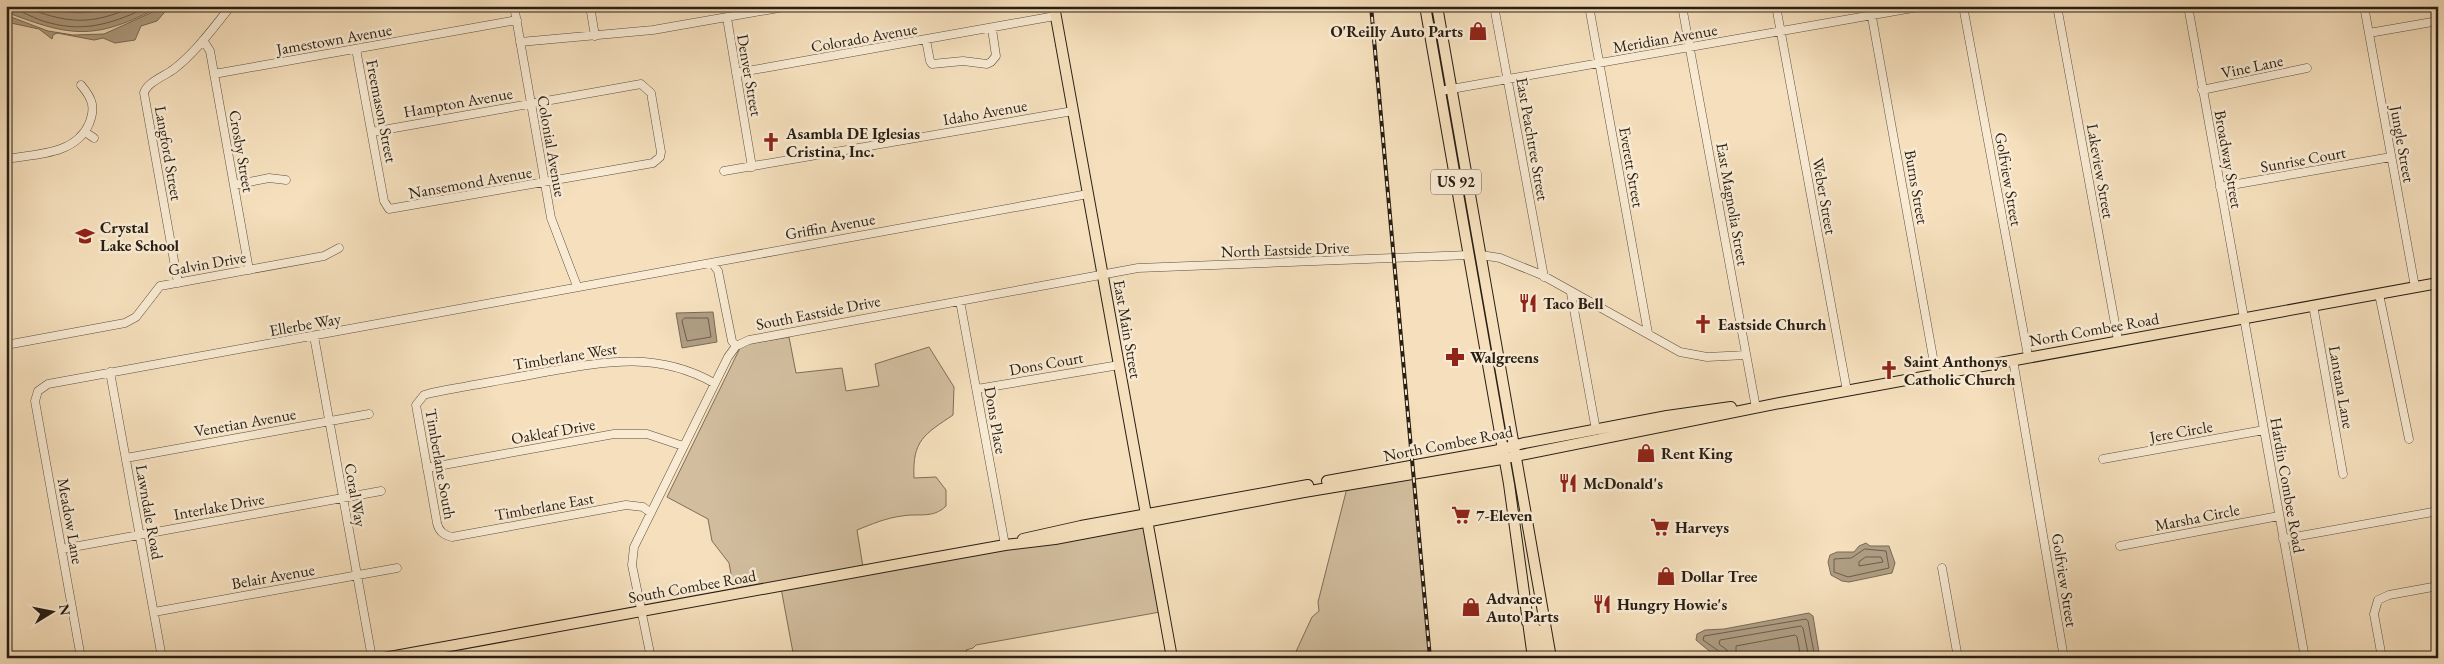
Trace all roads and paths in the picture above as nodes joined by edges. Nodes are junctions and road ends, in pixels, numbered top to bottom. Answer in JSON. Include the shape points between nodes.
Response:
{"nodes":[{"id":1,"x":231,"y":6,"type":"edge"},
{"id":2,"x":514,"y":6,"type":"edge"},
{"id":3,"x":590,"y":6,"type":"edge"},
{"id":4,"x":790,"y":6,"type":"edge"},
{"id":5,"x":1425,"y":6,"type":"edge"},
{"id":6,"x":1437,"y":6,"type":"edge"},
{"id":7,"x":1494,"y":6,"type":"edge"},
{"id":8,"x":1589,"y":6,"type":"edge"},
{"id":9,"x":1682,"y":6,"type":"edge"},
{"id":10,"x":1776,"y":6,"type":"edge"},
{"id":11,"x":1870,"y":6,"type":"edge"},
{"id":12,"x":1924,"y":6,"type":"edge"},
{"id":13,"x":1963,"y":6,"type":"edge"},
{"id":14,"x":2057,"y":6,"type":"edge"},
{"id":15,"x":2188,"y":6,"type":"edge"},
{"id":16,"x":2364,"y":6,"type":"edge"},
{"id":17,"x":1055,"y":11,"type":"edge"},
{"id":18,"x":1872,"y":15,"type":"junction"},
{"id":19,"x":727,"y":18,"type":"junction"},
{"id":20,"x":517,"y":20,"type":"junction"},
{"id":21,"x":2438,"y":21,"type":"edge"},
{"id":22,"x":992,"y":29,"type":"junction"},
{"id":23,"x":1780,"y":31,"type":"junction"},
{"id":24,"x":2369,"y":33,"type":"junction"},
{"id":25,"x":595,"y":36,"type":"junction"},
{"id":26,"x":203,"y":40,"type":"junction"},
{"id":27,"x":926,"y":40,"type":"junction"},
{"id":28,"x":520,"y":42,"type":"junction"},
{"id":29,"x":1690,"y":48,"type":"junction"},
{"id":30,"x":356,"y":49,"type":"junction"},
{"id":31,"x":1600,"y":63,"type":"junction"},
{"id":32,"x":2307,"y":68,"type":"dead end"},
{"id":33,"x":736,"y":73,"type":"junction"},
{"id":34,"x":214,"y":74,"type":"junction"},
{"id":35,"x":1508,"y":79,"type":"junction"},
{"id":36,"x":81,"y":85,"type":"dead end"},
{"id":37,"x":1452,"y":89,"type":"junction"},
{"id":38,"x":2202,"y":90,"type":"junction"},
{"id":39,"x":1440,"y":91,"type":"junction"},
{"id":40,"x":531,"y":104,"type":"junction"},
{"id":41,"x":1073,"y":111,"type":"junction"},
{"id":42,"x":85,"y":132,"type":"junction"},
{"id":43,"x":372,"y":132,"type":"junction"},
{"id":44,"x":94,"y":138,"type":"dead end"},
{"id":45,"x":2391,"y":157,"type":"junction"},
{"id":46,"x":6,"y":158,"type":"edge"},
{"id":47,"x":647,"y":165,"type":"joint"},
{"id":48,"x":752,"y":167,"type":"junction"},
{"id":49,"x":724,"y":171,"type":"dead end"},
{"id":50,"x":286,"y":180,"type":"dead end"},
{"id":51,"x":545,"y":183,"type":"junction"},
{"id":52,"x":234,"y":185,"type":"junction"},
{"id":53,"x":1457,"y":186,"type":"junction"},
{"id":54,"x":2220,"y":187,"type":"junction"},
{"id":55,"x":1088,"y":194,"type":"junction"},
{"id":56,"x":387,"y":207,"type":"joint"},
{"id":57,"x":339,"y":248,"type":"dead end"},
{"id":58,"x":1469,"y":255,"type":"junction"},
{"id":59,"x":1481,"y":255,"type":"junction"},
{"id":60,"x":714,"y":264,"type":"junction"},
{"id":61,"x":249,"y":270,"type":"junction"},
{"id":62,"x":1102,"y":274,"type":"junction"},
{"id":63,"x":1544,"y":277,"type":"junction"},
{"id":64,"x":178,"y":283,"type":"junction"},
{"id":65,"x":2438,"y":283,"type":"edge"},
{"id":66,"x":577,"y":286,"type":"junction"},
{"id":67,"x":2415,"y":287,"type":"junction"},
{"id":68,"x":1572,"y":293,"type":"junction"},
{"id":69,"x":2379,"y":294,"type":"junction"},
{"id":70,"x":960,"y":301,"type":"junction"},
{"id":71,"x":2313,"y":305,"type":"junction"},
{"id":72,"x":2244,"y":317,"type":"junction"},
{"id":73,"x":1648,"y":333,"type":"junction"},
{"id":74,"x":314,"y":336,"type":"junction"},
{"id":75,"x":2118,"y":340,"type":"junction"},
{"id":76,"x":6,"y":345,"type":"edge"},
{"id":77,"x":736,"y":346,"type":"junction"},
{"id":78,"x":1746,"y":355,"type":"junction"},
{"id":79,"x":2028,"y":356,"type":"junction"},
{"id":80,"x":2013,"y":360,"type":"junction"},
{"id":81,"x":1119,"y":365,"type":"junction"},
{"id":82,"x":110,"y":372,"type":"junction"},
{"id":83,"x":1936,"y":374,"type":"junction"},
{"id":84,"x":714,"y":383,"type":"junction"},
{"id":85,"x":977,"y":389,"type":"junction"},
{"id":86,"x":39,"y":390,"type":"joint"},
{"id":87,"x":1847,"y":391,"type":"junction"},
{"id":88,"x":419,"y":399,"type":"joint"},
{"id":89,"x":1756,"y":408,"type":"junction"},
{"id":90,"x":368,"y":414,"type":"dead end"},
{"id":91,"x":329,"y":420,"type":"junction"},
{"id":92,"x":1596,"y":430,"type":"junction"},
{"id":93,"x":2264,"y":430,"type":"junction"},
{"id":94,"x":2409,"y":440,"type":"dead end"},
{"id":95,"x":1515,"y":445,"type":"junction"},
{"id":96,"x":682,"y":446,"type":"junction"},
{"id":97,"x":1503,"y":454,"type":"junction"},
{"id":98,"x":1517,"y":456,"type":"junction"},
{"id":99,"x":126,"y":458,"type":"junction"},
{"id":100,"x":2103,"y":459,"type":"dead end"},
{"id":101,"x":427,"y":468,"type":"junction"},
{"id":102,"x":2343,"y":474,"type":"dead end"},
{"id":103,"x":381,"y":491,"type":"dead end"},
{"id":104,"x":343,"y":498,"type":"junction"},
{"id":105,"x":2438,"y":510,"type":"edge"},
{"id":106,"x":650,"y":513,"type":"junction"},
{"id":107,"x":2279,"y":516,"type":"junction"},
{"id":108,"x":1147,"y":518,"type":"junction"},
{"id":109,"x":442,"y":533,"type":"joint"},
{"id":110,"x":139,"y":534,"type":"junction"},
{"id":111,"x":2283,"y":539,"type":"junction"},
{"id":112,"x":1005,"y":545,"type":"junction"},
{"id":113,"x":2120,"y":546,"type":"dead end"},
{"id":114,"x":62,"y":549,"type":"junction"},
{"id":115,"x":397,"y":568,"type":"dead end"},
{"id":116,"x":1942,"y":568,"type":"dead end"},
{"id":117,"x":357,"y":574,"type":"junction"},
{"id":118,"x":2438,"y":586,"type":"edge"},
{"id":119,"x":641,"y":610,"type":"junction"},
{"id":120,"x":154,"y":612,"type":"junction"},
{"id":121,"x":1527,"y":622,"type":"junction"},
{"id":122,"x":81,"y":658,"type":"edge"},
{"id":123,"x":162,"y":658,"type":"edge"},
{"id":124,"x":372,"y":658,"type":"edge"},
{"id":125,"x":384,"y":658,"type":"edge"},
{"id":126,"x":651,"y":658,"type":"edge"},
{"id":127,"x":1172,"y":658,"type":"edge"},
{"id":128,"x":1533,"y":658,"type":"edge"},
{"id":129,"x":1542,"y":658,"type":"edge"},
{"id":130,"x":1551,"y":658,"type":"edge"},
{"id":131,"x":1958,"y":658,"type":"edge"},
{"id":132,"x":2064,"y":658,"type":"edge"},
{"id":133,"x":2305,"y":658,"type":"edge"},
{"id":134,"x":2382,"y":658,"type":"edge"}],
"edges":[{"from":1,"to":26,"type":"street"},
{"from":2,"to":20,"type":"street","name":"Colonial Avenue"},
{"from":3,"to":25,"type":"street"},
{"from":4,"to":19,"type":"street"},
{"from":5,"to":39,"type":"main road","number":"US 92"},
{"from":6,"to":37,"type":"main road","number":"US 92"},
{"from":7,"to":35,"type":"street","name":"East Peachtree Street"},
{"from":8,"to":31,"type":"street","name":"Everett Street"},
{"from":9,"to":29,"type":"street","name":"East Magnolia Street"},
{"from":10,"to":23,"type":"street","name":"Weber Street"},
{"from":11,"to":18,"type":"street","name":"Burns Street"},
{"from":12,"to":18,"type":"street","name":"Meridian Avenue"},
{"from":13,"to":79,"type":"street","name":"Golfview Street"},
{"from":14,"to":75,"type":"street","name":"Lakeview Street"},
{"from":15,"to":38,"type":"street","name":"Broadway Street"},
{"from":16,"to":24,"type":"street","name":"Jungle Street"},
{"from":17,"to":22,"type":"street","name":"Colorado Avenue"},
{"from":17,"to":41,"type":"main road","name":"East Main Street"},
{"from":18,"to":23,"type":"street","name":"Meridian Avenue"},
{"from":18,"to":83,"type":"street","name":"Burns Street"},
{"from":19,"to":25,"type":"street"},
{"from":19,"to":33,"type":"street","name":"Denver Street"},
{"from":20,"to":28,"type":"street","name":"Colonial Avenue"},
{"from":20,"to":30,"type":"street","name":"Jamestown Avenue"},
{"from":21,"to":24,"type":"street"},
{"from":22,"to":27,"type":"street","name":"Colorado Avenue"},
{"from":22,"to":27,"type":"street","via":[[996,56],[986,64],[963,61],[932,64]]},
{"from":23,"to":29,"type":"street","name":"Meridian Avenue"},
{"from":23,"to":87,"type":"street","name":"Weber Street"},
{"from":24,"to":45,"type":"street","name":"Jungle Street"},
{"from":25,"to":28,"type":"street"},
{"from":26,"to":34,"type":"street","name":"Crosby Street","via":[[210,51]]},
{"from":26,"to":64,"type":"street","name":"Langford Street","via":[[178,66],[146,88],[145,98]]},
{"from":27,"to":33,"type":"street","name":"Colorado Avenue"},
{"from":28,"to":40,"type":"street","name":"Colonial Avenue"},
{"from":29,"to":31,"type":"street","name":"Meridian Avenue"},
{"from":29,"to":78,"type":"street","name":"East Magnolia Street"},
{"from":30,"to":34,"type":"street","name":"Jamestown Avenue"},
{"from":30,"to":43,"type":"street","name":"Freemason Street"},
{"from":31,"to":35,"type":"street","name":"Meridian Avenue"},
{"from":31,"to":73,"type":"street","name":"Everett Street"},
{"from":32,"to":38,"type":"street","name":"Vine Lane"},
{"from":33,"to":48,"type":"street","name":"Denver Street"},
{"from":34,"to":52,"type":"street","name":"Crosby Street"},
{"from":35,"to":37,"type":"street","name":"Meridian Avenue"},
{"from":35,"to":63,"type":"street","name":"East Peachtree Street"},
{"from":36,"to":42,"type":"street","via":[[92,98],[94,106]]},
{"from":37,"to":39,"type":"street","name":"Meridian Avenue"},
{"from":37,"to":59,"type":"main road","number":"US 92"},
{"from":38,"to":54,"type":"street","name":"Broadway Street"},
{"from":39,"to":53,"type":"main road","number":"US 92"},
{"from":40,"to":43,"type":"street","name":"Hampton Avenue"},
{"from":40,"to":47,"type":"street","name":"Hampton Avenue","via":[[641,84],[649,89],[661,152],[657,161]]},
{"from":40,"to":51,"type":"street","name":"Colonial Avenue"},
{"from":41,"to":48,"type":"street","name":"Idaho Avenue"},
{"from":41,"to":55,"type":"main road","name":"East Main Street"},
{"from":42,"to":44,"type":"street"},
{"from":42,"to":46,"type":"street","via":[[63,149]]},
{"from":43,"to":56,"type":"street","name":"Freemason Street"},
{"from":45,"to":54,"type":"street","name":"Sunrise Court"},
{"from":45,"to":67,"type":"street","name":"Jungle Street"},
{"from":47,"to":51,"type":"street","name":"Nansemond Avenue"},
{"from":48,"to":49,"type":"street","name":"Idaho Avenue"},
{"from":50,"to":52,"type":"street","via":[[269,178]]},
{"from":51,"to":56,"type":"street","name":"Nansemond Avenue","via":[[393,209]]},
{"from":51,"to":66,"type":"street","name":"Colonial Avenue","via":[[553,226]]},
{"from":52,"to":61,"type":"street","name":"Crosby Street"},
{"from":53,"to":58,"type":"main road","number":"US 92"},
{"from":53,"to":59,"type":"main road","via":[[1474,244]]},
{"from":54,"to":72,"type":"street","name":"Broadway Street"},
{"from":55,"to":60,"type":"street","name":"Griffin Avenue","via":[[720,260]]},
{"from":55,"to":62,"type":"main road","name":"East Main Street"},
{"from":57,"to":61,"type":"street","name":"Galvin Drive","via":[[324,256]]},
{"from":58,"to":62,"type":"street","name":"North Eastside Drive","via":[[1138,268]]},
{"from":58,"to":97,"type":"main road","number":"US 92"},
{"from":59,"to":63,"type":"street","via":[[1500,258]]},
{"from":59,"to":95,"type":"main road","number":"US 92"},
{"from":60,"to":66,"type":"street","name":"Griffin Avenue"},
{"from":60,"to":77,"type":"street","via":[[732,341]]},
{"from":61,"to":64,"type":"street","name":"Galvin Drive"},
{"from":62,"to":70,"type":"street","name":"South Eastside Drive"},
{"from":62,"to":81,"type":"main road","name":"East Main Street"},
{"from":63,"to":68,"type":"street"},
{"from":64,"to":76,"type":"street","name":"Galvin Drive","via":[[160,286],[136,317],[125,323]]},
{"from":65,"to":67,"type":"main road","name":"North Combee Road"},
{"from":66,"to":74,"type":"street","name":"Ellerbe Way"},
{"from":67,"to":69,"type":"main road","name":"North Combee Road"},
{"from":68,"to":73,"type":"street"},
{"from":68,"to":92,"type":"street"},
{"from":69,"to":71,"type":"main road","name":"North Combee Road"},
{"from":69,"to":94,"type":"street"},
{"from":70,"to":77,"type":"street","name":"South Eastside Drive","via":[[756,337]]},
{"from":70,"to":85,"type":"street","name":"Dons Place"},
{"from":71,"to":72,"type":"main road","name":"North Combee Road"},
{"from":71,"to":102,"type":"street","name":"Lantana Lane"},
{"from":72,"to":75,"type":"main road","name":"North Combee Road"},
{"from":72,"to":93,"type":"street","name":"Hardin Combee Road"},
{"from":73,"to":78,"type":"street","via":[[1680,352],[1692,355],[1723,358]]},
{"from":74,"to":82,"type":"street","name":"Ellerbe Way"},
{"from":74,"to":91,"type":"street","name":"Coral Way"},
{"from":75,"to":79,"type":"main road","name":"North Combee Road"},
{"from":77,"to":84,"type":"street"},
{"from":78,"to":89,"type":"street","name":"East Magnolia Street"},
{"from":79,"to":80,"type":"main road","name":"North Combee Road"},
{"from":80,"to":83,"type":"main road","name":"North Combee Road"},
{"from":80,"to":132,"type":"street","name":"Golfview Street"},
{"from":81,"to":85,"type":"street","name":"Dons Court"},
{"from":81,"to":108,"type":"main road","name":"East Main Street"},
{"from":82,"to":86,"type":"street","name":"Ellerbe Way","via":[[48,384]]},
{"from":82,"to":99,"type":"street","name":"Lawndale Road"},
{"from":83,"to":87,"type":"main road","name":"North Combee Road"},
{"from":84,"to":88,"type":"street","name":"Timberlane West","via":[[668,364],[616,361],[430,393]]},
{"from":84,"to":96,"type":"street"},
{"from":85,"to":112,"type":"street","name":"Dons Place"},
{"from":86,"to":114,"type":"street","name":"Meadow Lane","via":[[35,401]]},
{"from":87,"to":89,"type":"main road","name":"North Combee Road"},
{"from":88,"to":101,"type":"street","name":"Timberlane South","via":[[416,405]]},
{"from":89,"to":92,"type":"main road","name":"North Combee Road","via":[[1740,405]]},
{"from":89,"to":98,"type":"main road","name":"North Combee Road"},
{"from":90,"to":91,"type":"street","name":"Venetian Avenue"},
{"from":91,"to":99,"type":"street","name":"Venetian Avenue"},
{"from":91,"to":104,"type":"street","name":"Coral Way"},
{"from":92,"to":95,"type":"main road","name":"North Combee Road"},
{"from":93,"to":100,"type":"street","name":"Jere Circle"},
{"from":93,"to":107,"type":"street","name":"Hardin Combee Road"},
{"from":95,"to":97,"type":"main road","name":"North Combee Road"},
{"from":95,"to":98,"type":"main road","number":"US 92"},
{"from":96,"to":101,"type":"street","name":"Oakleaf Drive","via":[[647,434],[614,434]]},
{"from":96,"to":106,"type":"street"},
{"from":97,"to":98,"type":"main road","name":"North Combee Road"},
{"from":97,"to":108,"type":"main road","name":"North Combee Road"},
{"from":97,"to":121,"type":"main road","number":"US 92"},
{"from":98,"to":130,"type":"main road","number":"US 92"},
{"from":99,"to":110,"type":"street","name":"Lawndale Road"},
{"from":101,"to":109,"type":"street","name":"Timberlane South","via":[[437,523]]},
{"from":103,"to":104,"type":"street","name":"Interlake Drive"},
{"from":104,"to":110,"type":"street","name":"Interlake Drive"},
{"from":104,"to":117,"type":"street","name":"Coral Way"},
{"from":105,"to":111,"type":"street"},
{"from":106,"to":109,"type":"street","name":"Timberlane East","via":[[643,507],[626,505],[452,537]]},
{"from":106,"to":119,"type":"street","via":[[632,554]]},
{"from":107,"to":111,"type":"street","name":"Hardin Combee Road"},
{"from":107,"to":113,"type":"street","name":"Marsha Circle"},
{"from":108,"to":112,"type":"main road","name":"South Combee Road","via":[[1033,543]]},
{"from":108,"to":127,"type":"main road","name":"East Main Street"},
{"from":110,"to":114,"type":"street","name":"Interlake Drive"},
{"from":110,"to":120,"type":"street","name":"Lawndale Road"},
{"from":111,"to":133,"type":"street","name":"Hardin Combee Road"},
{"from":112,"to":119,"type":"main road","name":"South Combee Road"},
{"from":114,"to":122,"type":"street","name":"Meadow Lane"},
{"from":115,"to":117,"type":"street","name":"Belair Avenue"},
{"from":116,"to":131,"type":"street"},
{"from":117,"to":120,"type":"street","name":"Belair Avenue"},
{"from":117,"to":124,"type":"street","name":"Coral Way"},
{"from":118,"to":134,"type":"street","via":[[2378,600],[2374,614]]},
{"from":119,"to":125,"type":"main road","name":"South Combee Road"},
{"from":119,"to":126,"type":"street"},
{"from":120,"to":123,"type":"street","name":"Lawndale Road"},
{"from":121,"to":128,"type":"main road","number":"US 92"},
{"from":121,"to":129,"type":"main road","via":[[1536,630]]}]}
